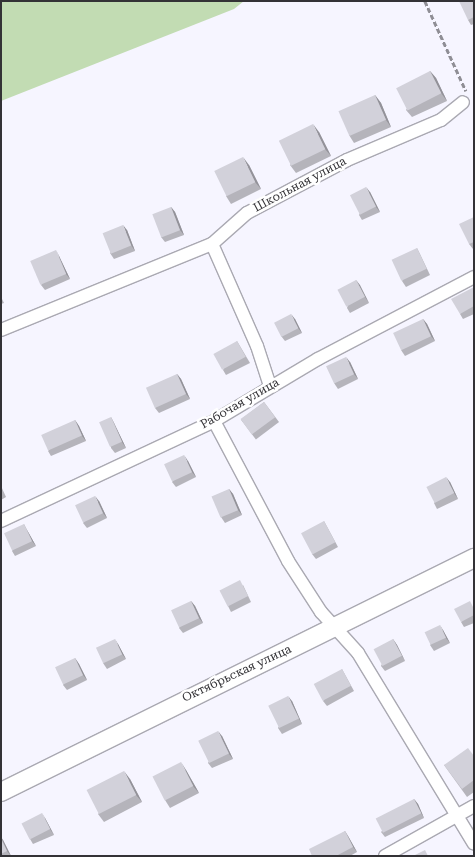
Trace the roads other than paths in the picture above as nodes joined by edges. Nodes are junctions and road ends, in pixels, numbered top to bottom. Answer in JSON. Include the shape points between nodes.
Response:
{"nodes":[{"id":1,"x":463,"y":102,"type":"road end"},
{"id":2,"x":212,"y":244,"type":"junction"},
{"id":3,"x":474,"y":277,"type":"edge"},
{"id":4,"x":1,"y":330,"type":"edge"},
{"id":5,"x":270,"y":386,"type":"junction"},
{"id":6,"x":214,"y":421,"type":"junction"},
{"id":7,"x":1,"y":521,"type":"edge"},
{"id":8,"x":474,"y":558,"type":"edge"},
{"id":9,"x":334,"y":628,"type":"junction"},
{"id":10,"x":1,"y":792,"type":"edge"},
{"id":11,"x":474,"y":806,"type":"edge"},
{"id":12,"x":455,"y":816,"type":"junction"},
{"id":13,"x":474,"y":844,"type":"edge"},
{"id":14,"x":385,"y":856,"type":"edge"}],
"edges":[{"from":1,"to":2,"type":"street","name":"Школьная улица","via":[[441,120],[347,160],[247,213]]},
{"from":2,"to":4,"type":"street","name":"Школьная улица"},
{"from":2,"to":5,"type":"street","via":[[257,346]]},
{"from":3,"to":5,"type":"street","name":"Рабочая улица"},
{"from":5,"to":6,"type":"street","name":"Рабочая улица"},
{"from":6,"to":7,"type":"street","name":"Рабочая улица"},
{"from":6,"to":9,"type":"street","via":[[288,561]]},
{"from":8,"to":9,"type":"street","name":"Октябрьская улица"},
{"from":9,"to":10,"type":"street","name":"Октябрьская улица"},
{"from":9,"to":12,"type":"street","via":[[358,653]]},
{"from":11,"to":12,"type":"street"},
{"from":12,"to":13,"type":"street"},
{"from":12,"to":14,"type":"street"}]}
